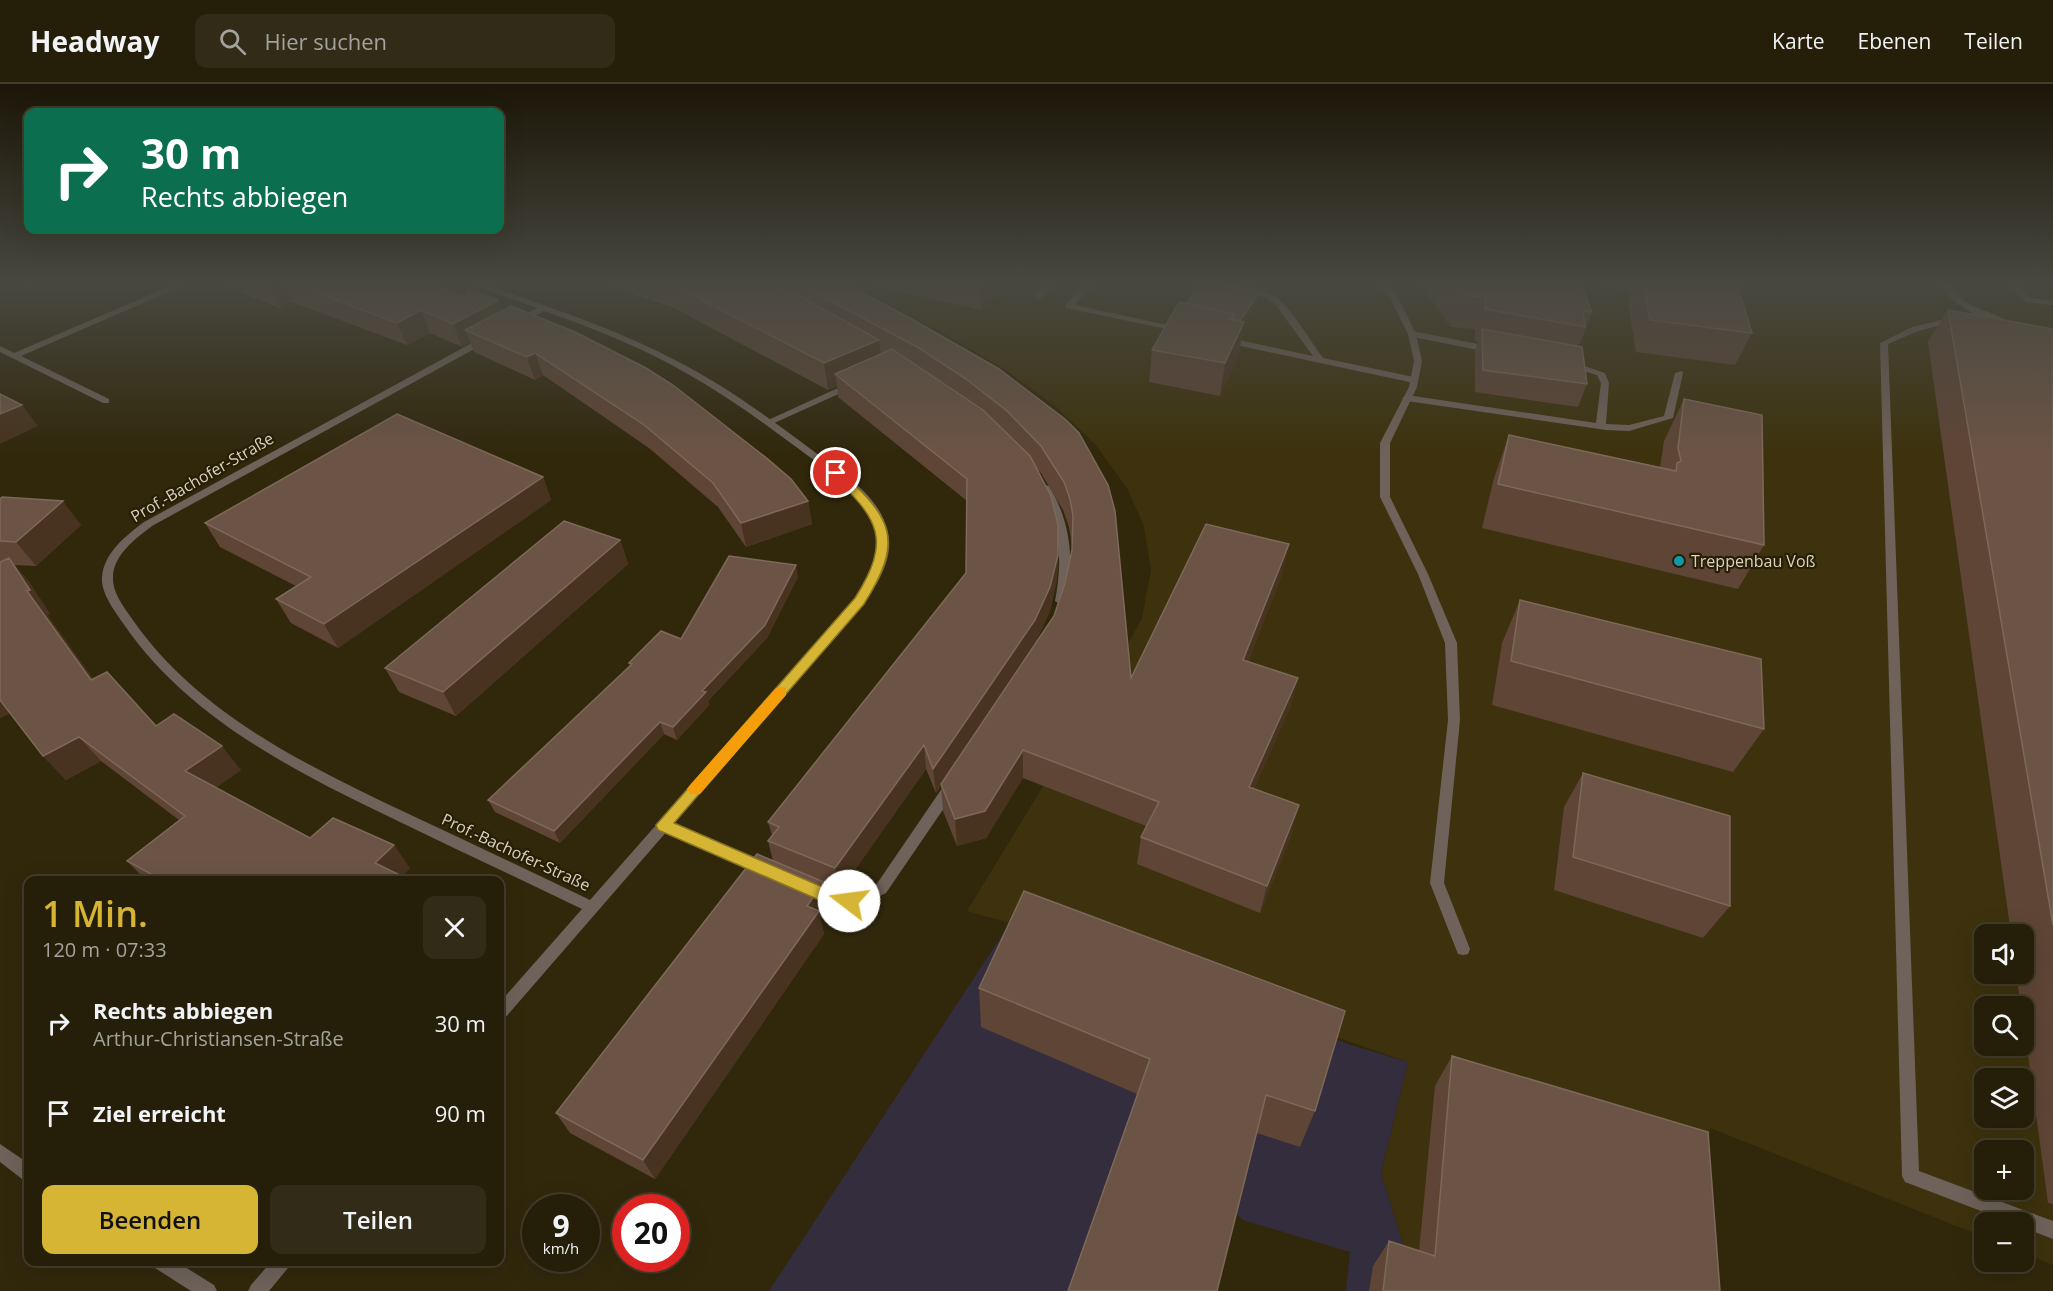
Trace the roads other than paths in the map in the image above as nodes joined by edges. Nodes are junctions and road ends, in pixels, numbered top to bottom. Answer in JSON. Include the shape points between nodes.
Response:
{"nodes":[{"id":1,"x":50,"y":340,"type":"edge"},
{"id":2,"x":484,"y":340,"type":"edge"},
{"id":3,"x":625,"y":340,"type":"edge"},
{"id":4,"x":1228,"y":340,"type":"edge"},
{"id":5,"x":1306,"y":340,"type":"edge"},
{"id":6,"x":1413,"y":340,"type":"edge"},
{"id":7,"x":1445,"y":340,"type":"edge"},
{"id":8,"x":1890,"y":340,"type":"edge"},
{"id":9,"x":0,"y":349,"type":"edge"},
{"id":10,"x":1501,"y":351,"type":"edge"},
{"id":11,"x":13,"y":356,"type":"junction"},
{"id":12,"x":1320,"y":360,"type":"junction"},
{"id":13,"x":1557,"y":362,"type":"edge"},
{"id":14,"x":1679,"y":373,"type":"dead end"},
{"id":15,"x":863,"y":380,"type":"edge"},
{"id":16,"x":1414,"y":380,"type":"junction"},
{"id":17,"x":1407,"y":398,"type":"junction"},
{"id":18,"x":106,"y":400,"type":"dead end"},
{"id":19,"x":769,"y":422,"type":"junction"},
{"id":20,"x":1600,"y":426,"type":"junction"},
{"id":21,"x":1037,"y":475,"type":"edge"},
{"id":22,"x":1056,"y":618,"type":"edge"},
{"id":23,"x":960,"y":773,"type":"edge"},
{"id":24,"x":664,"y":825,"type":"junction"},
{"id":25,"x":779,"y":876,"type":"edge"},
{"id":26,"x":801,"y":885,"type":"edge"},
{"id":27,"x":592,"y":907,"type":"junction"},
{"id":28,"x":1463,"y":949,"type":"dead end"},
{"id":29,"x":504,"y":1008,"type":"edge"},
{"id":30,"x":0,"y":1152,"type":"edge"},
{"id":31,"x":24,"y":1170,"type":"edge"},
{"id":32,"x":2053,"y":1230,"type":"edge"},
{"id":33,"x":167,"y":1266,"type":"edge"},
{"id":34,"x":279,"y":1266,"type":"edge"},
{"id":35,"x":208,"y":1291,"type":"edge"},
{"id":36,"x":257,"y":1291,"type":"edge"}],
"edges":[{"from":1,"to":11,"type":"street"},
{"from":2,"to":27,"type":"street","name":"Prof.-Bachofer-Straße","via":[[148,524],[110,564],[107,584],[129,624],[150,651],[196,695],[254,737],[341,788]]},
{"from":3,"to":19,"type":"street","via":[[723,391]]},
{"from":4,"to":12,"type":"street"},
{"from":5,"to":12,"type":"street"},
{"from":6,"to":16,"type":"street","via":[[1418,361]]},
{"from":7,"to":10,"type":"street"},
{"from":8,"to":32,"type":"street","via":[[1884,343],[1911,1176]]},
{"from":9,"to":11,"type":"street"},
{"from":11,"to":18,"type":"street"},
{"from":12,"to":16,"type":"street"},
{"from":13,"to":20,"type":"street","via":[[1601,373],[1605,383]]},
{"from":14,"to":20,"type":"street","via":[[1668,418],[1629,428]]},
{"from":15,"to":19,"type":"street"},
{"from":16,"to":17,"type":"street"},
{"from":17,"to":20,"type":"street"},
{"from":17,"to":28,"type":"street","via":[[1385,443],[1385,497],[1423,574],[1451,644],[1454,720],[1437,883]]},
{"from":19,"to":24,"type":"street","via":[[836,473],[873,509],[883,534],[882,560],[860,601]]},
{"from":21,"to":22,"type":"street","via":[[1056,510],[1065,541],[1066,574]]},
{"from":23,"to":26,"type":"street","via":[[874,894],[840,901]]},
{"from":24,"to":25,"type":"street"},
{"from":24,"to":27,"type":"street"},
{"from":27,"to":29,"type":"street"},
{"from":30,"to":31,"type":"street"},
{"from":33,"to":35,"type":"street"},
{"from":34,"to":36,"type":"street"}]}
